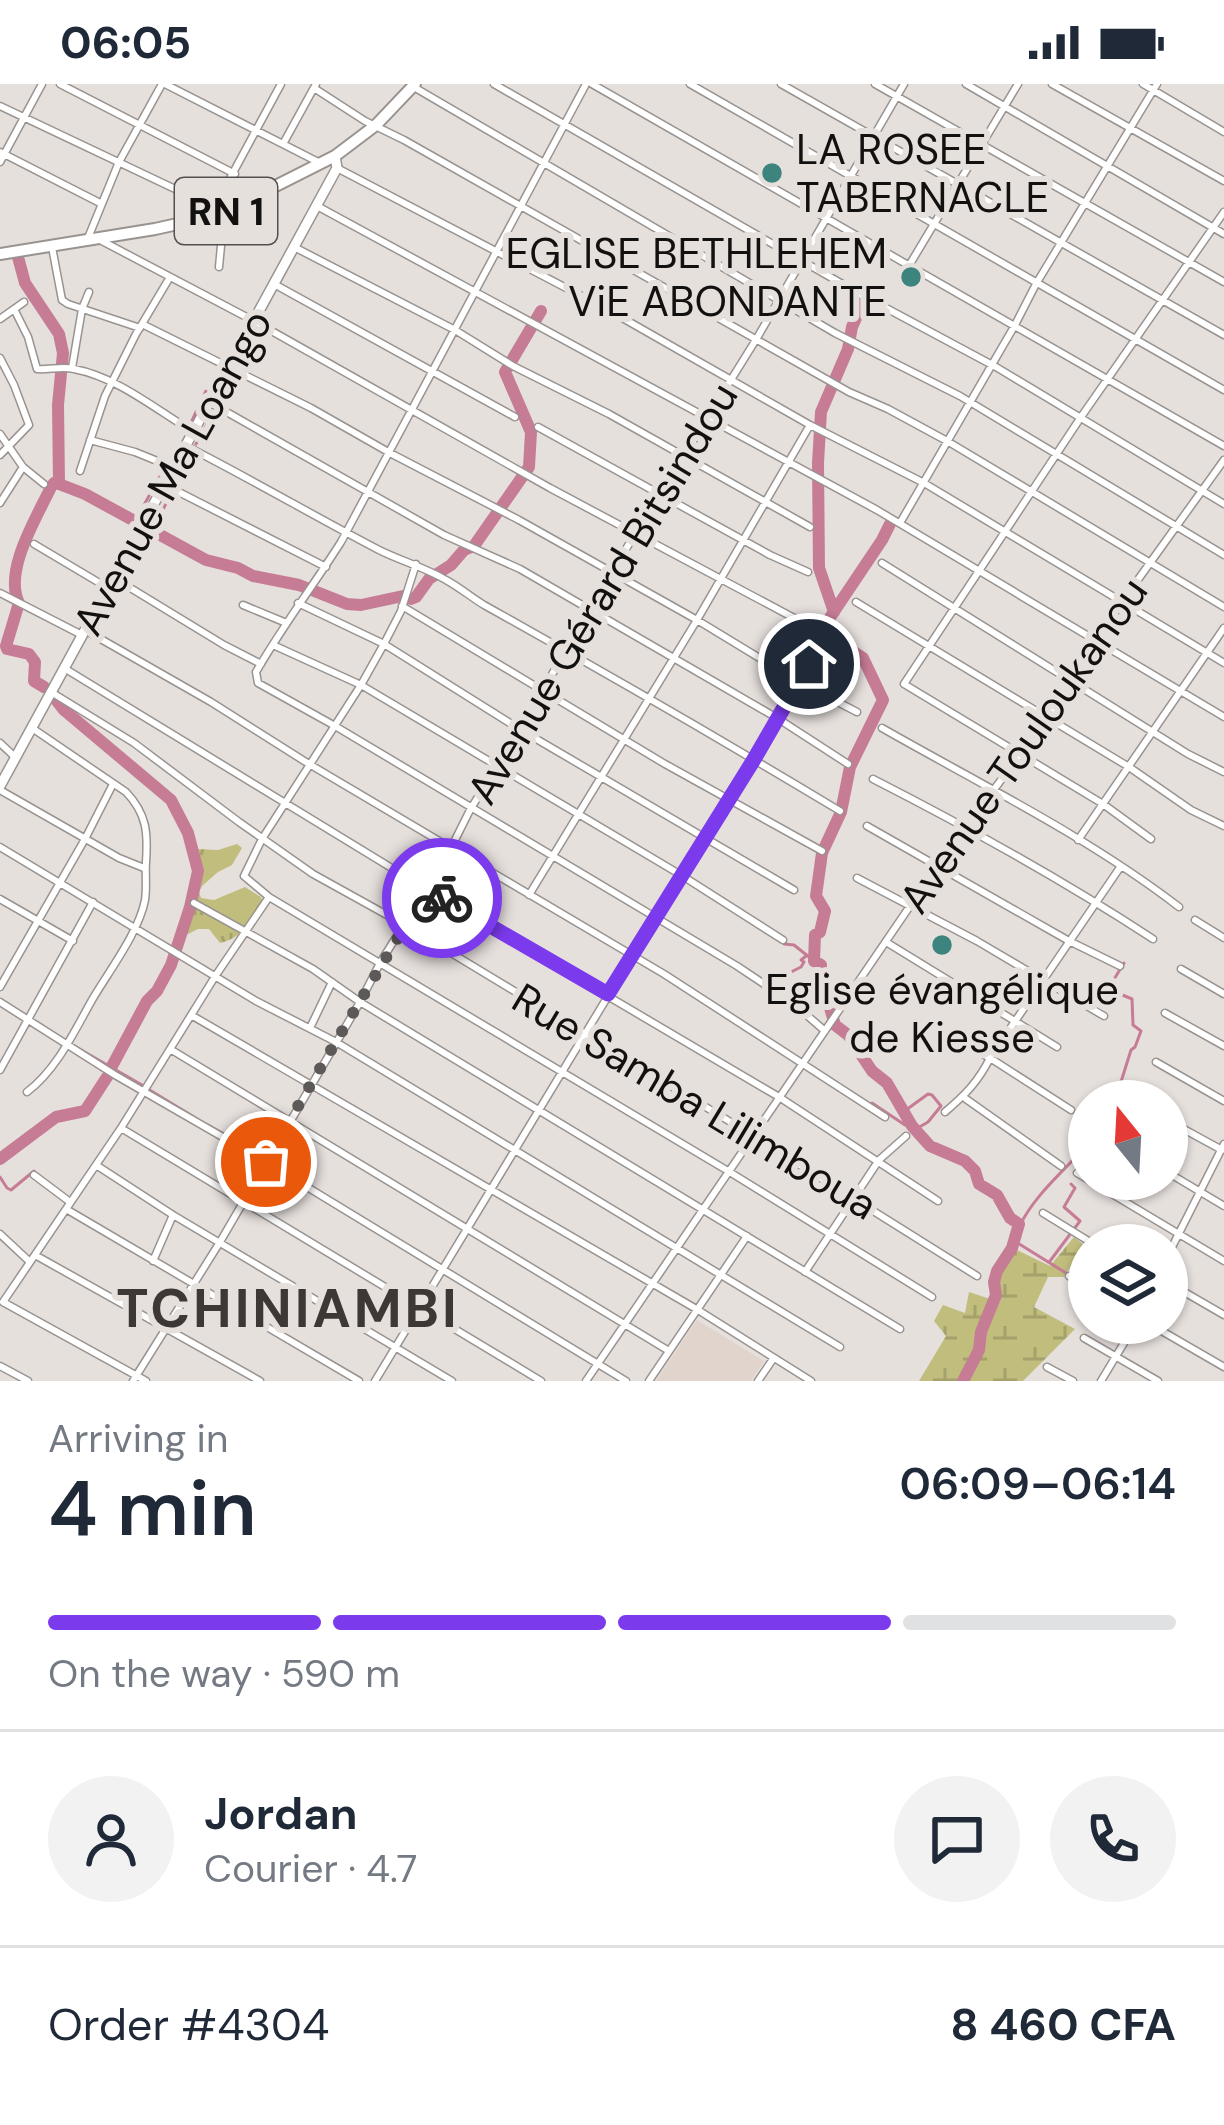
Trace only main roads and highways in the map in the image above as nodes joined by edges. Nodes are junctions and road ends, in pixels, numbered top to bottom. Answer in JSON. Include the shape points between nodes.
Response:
{"nodes":[{"id":1,"x":412,"y":85,"type":"edge"},
{"id":2,"x":336,"y":162,"type":"junction"},
{"id":3,"x":0,"y":254,"type":"edge"},
{"id":4,"x":0,"y":788,"type":"edge"}],
"edges":[{"from":1,"to":2,"type":"highway","number":"RN 1"},
{"from":2,"to":3,"type":"highway","number":"RN 1","via":[[216,211]]},
{"from":2,"to":4,"type":"main road","name":"Avenue Ma Loango"}]}
